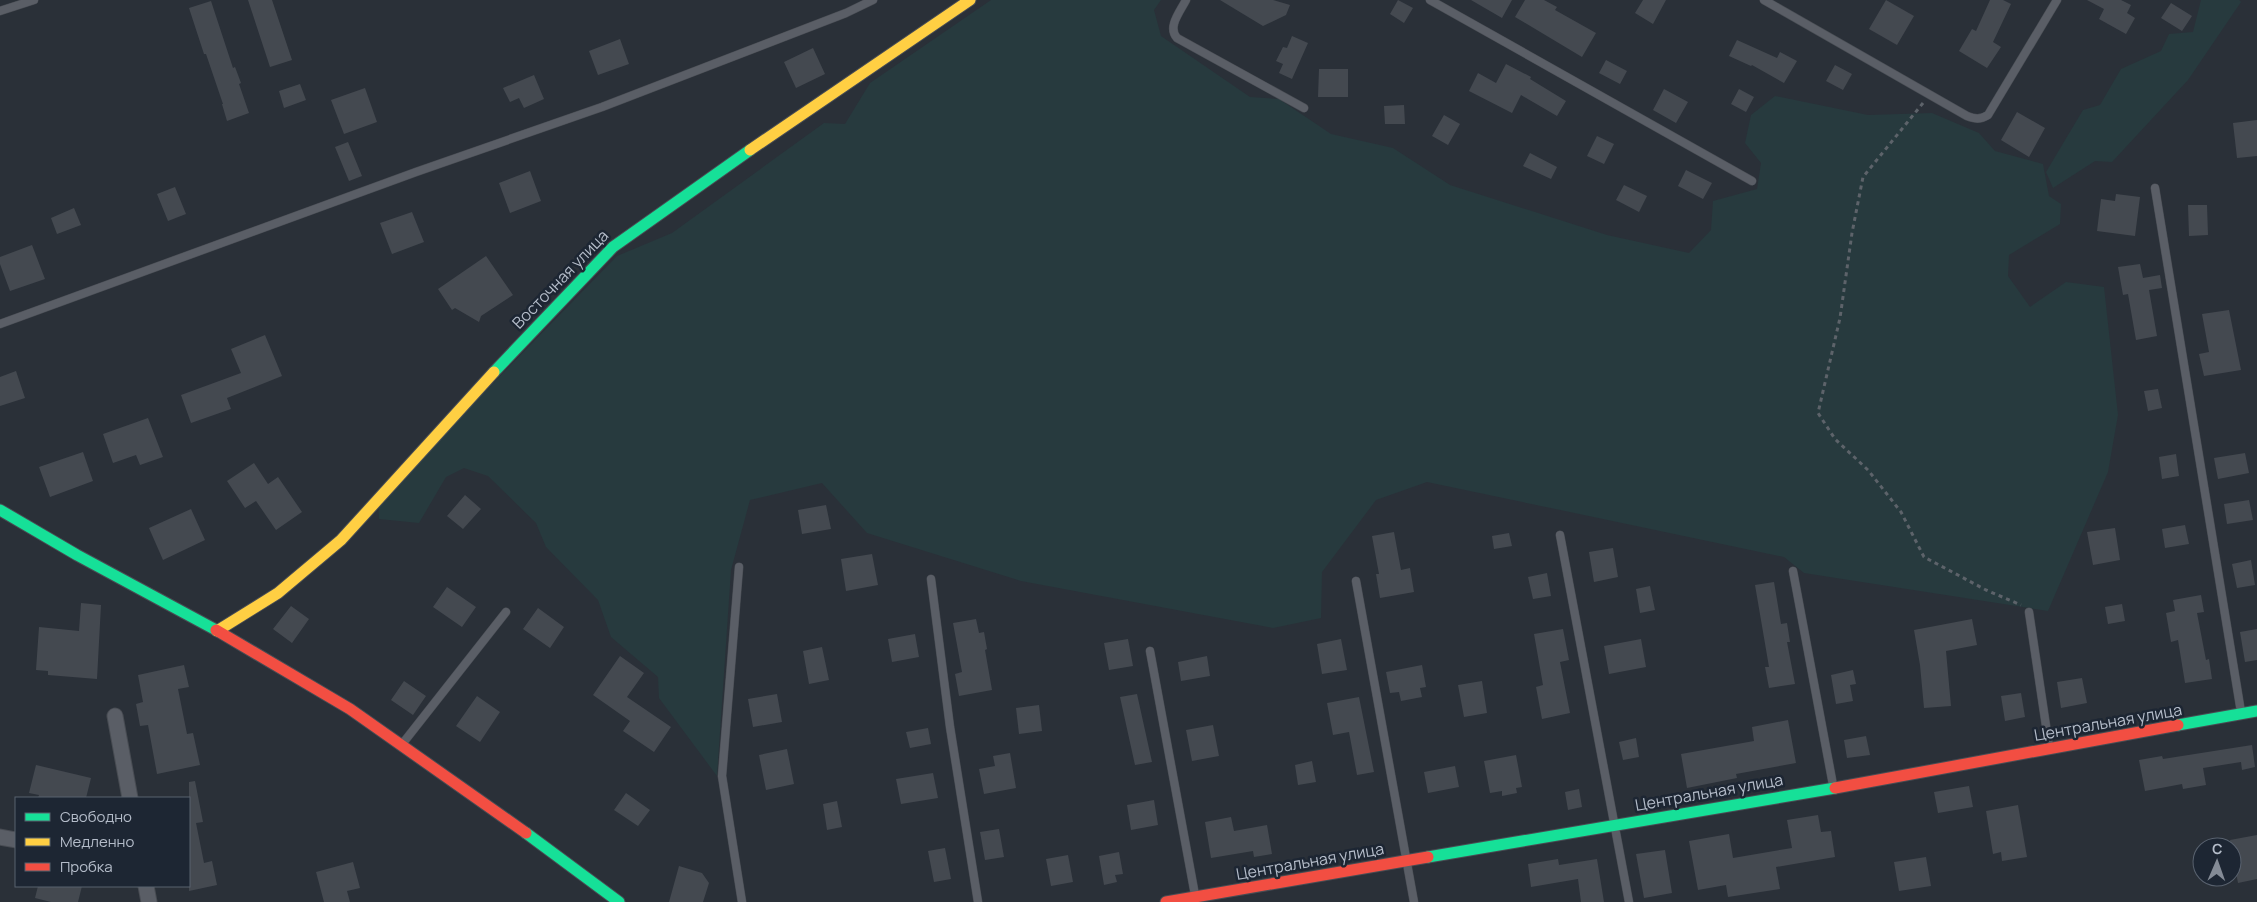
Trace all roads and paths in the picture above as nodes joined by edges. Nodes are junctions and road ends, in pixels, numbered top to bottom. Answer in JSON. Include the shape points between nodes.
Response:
{"nodes":[{"id":1,"x":34,"y":0,"type":"edge"},
{"id":2,"x":873,"y":0,"type":"edge"},
{"id":3,"x":970,"y":0,"type":"edge"},
{"id":4,"x":1186,"y":0,"type":"edge"},
{"id":5,"x":1430,"y":0,"type":"edge"},
{"id":6,"x":1764,"y":0,"type":"edge"},
{"id":7,"x":2057,"y":0,"type":"edge"},
{"id":8,"x":0,"y":12,"type":"edge"},
{"id":9,"x":1930,"y":95,"type":"junction"},
{"id":10,"x":1304,"y":108,"type":"dead end"},
{"id":11,"x":1752,"y":181,"type":"dead end"},
{"id":12,"x":2154,"y":188,"type":"dead end"},
{"id":13,"x":0,"y":324,"type":"edge"},
{"id":14,"x":0,"y":510,"type":"edge"},
{"id":15,"x":1560,"y":535,"type":"dead end"},
{"id":16,"x":739,"y":567,"type":"dead end"},
{"id":17,"x":1793,"y":571,"type":"dead end"},
{"id":18,"x":931,"y":580,"type":"dead end"},
{"id":19,"x":1356,"y":581,"type":"dead end"},
{"id":20,"x":506,"y":612,"type":"dead end"},
{"id":21,"x":2029,"y":612,"type":"joint"},
{"id":22,"x":217,"y":631,"type":"junction"},
{"id":23,"x":1150,"y":651,"type":"dead end"},
{"id":24,"x":2257,"y":711,"type":"edge"},
{"id":25,"x":2241,"y":714,"type":"junction"},
{"id":26,"x":115,"y":716,"type":"dead end"},
{"id":27,"x":402,"y":745,"type":"junction"},
{"id":28,"x":2049,"y":749,"type":"junction"},
{"id":29,"x":1833,"y":788,"type":"junction"},
{"id":30,"x":130,"y":797,"type":"edge"},
{"id":31,"x":1615,"y":825,"type":"junction"},
{"id":32,"x":0,"y":837,"type":"edge"},
{"id":33,"x":15,"y":840,"type":"edge"},
{"id":34,"x":1406,"y":861,"type":"junction"},
{"id":35,"x":146,"y":887,"type":"edge"},
{"id":36,"x":1196,"y":900,"type":"edge"},
{"id":37,"x":149,"y":902,"type":"edge"},
{"id":38,"x":619,"y":902,"type":"edge"},
{"id":39,"x":742,"y":902,"type":"edge"},
{"id":40,"x":978,"y":902,"type":"edge"},
{"id":41,"x":1166,"y":902,"type":"edge"},
{"id":42,"x":1414,"y":902,"type":"edge"},
{"id":43,"x":1629,"y":902,"type":"edge"}],
"edges":[{"from":1,"to":8,"type":"lane"},
{"from":2,"to":13,"type":"lane","via":[[602,107]]},
{"from":3,"to":22,"type":"street","name":"Восточная улица","via":[[819,101],[613,247],[477,389],[340,540],[278,593]]},
{"from":4,"to":10,"type":"lane","via":[[1173,26],[1177,38]]},
{"from":5,"to":11,"type":"lane"},
{"from":6,"to":9,"type":"lane"},
{"from":7,"to":9,"type":"lane","via":[[1983,119],[1967,116]]},
{"from":9,"to":21,"type":"path","via":[[1863,177],[1840,318],[1818,413],[1835,439],[1868,470],[1901,512],[1924,557]]},
{"from":12,"to":25,"type":"lane"},
{"from":14,"to":22,"type":"street","via":[[57,545]]},
{"from":15,"to":31,"type":"lane"},
{"from":16,"to":39,"type":"lane","via":[[722,776]]},
{"from":17,"to":29,"type":"lane"},
{"from":18,"to":40,"type":"lane"},
{"from":19,"to":34,"type":"lane"},
{"from":20,"to":27,"type":"lane"},
{"from":21,"to":28,"type":"lane"},
{"from":22,"to":27,"type":"street","via":[[311,685]]},
{"from":23,"to":36,"type":"lane"},
{"from":24,"to":25,"type":"street","name":"Центральная улица"},
{"from":25,"to":28,"type":"street","name":"Центральная улица"},
{"from":26,"to":30,"type":"street"},
{"from":27,"to":38,"type":"street"},
{"from":28,"to":29,"type":"street","name":"Центральная улица"},
{"from":29,"to":31,"type":"street","name":"Центральная улица"},
{"from":31,"to":34,"type":"street","name":"Центральная улица"},
{"from":31,"to":43,"type":"lane"},
{"from":32,"to":33,"type":"street"},
{"from":34,"to":36,"type":"street","name":"Центральная улица"},
{"from":34,"to":42,"type":"lane"},
{"from":35,"to":37,"type":"street"},
{"from":36,"to":41,"type":"street","name":"Центральная улица"}]}
